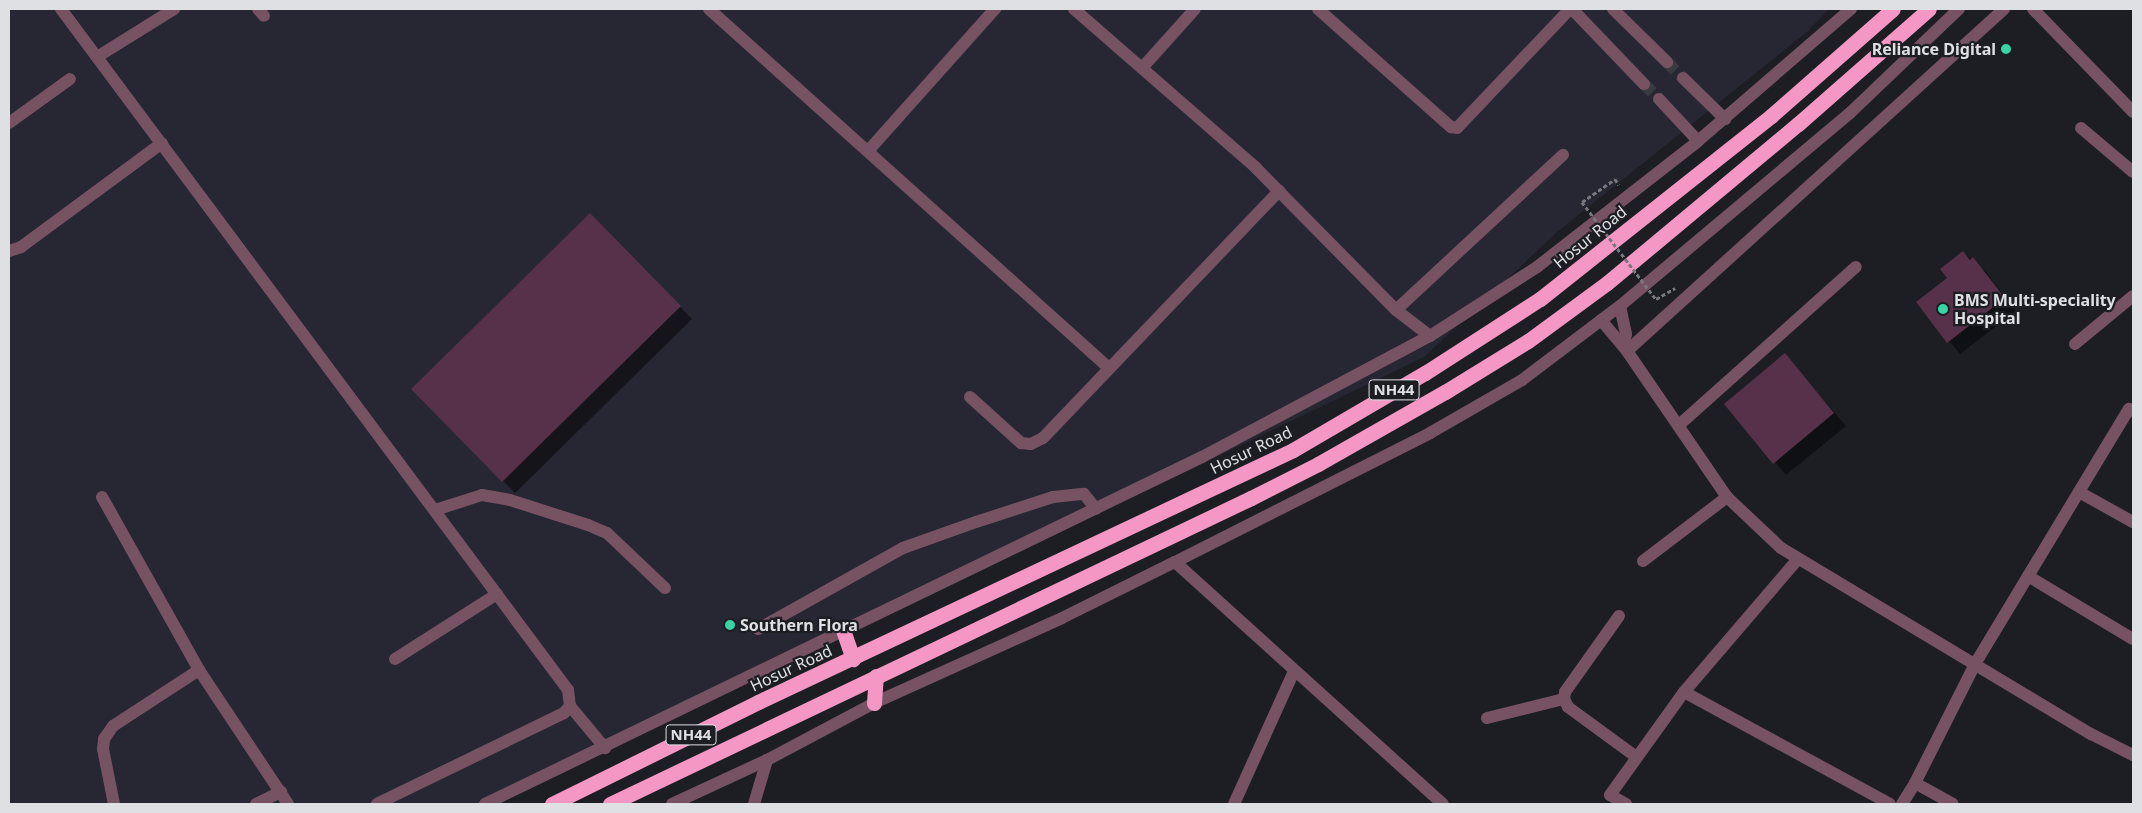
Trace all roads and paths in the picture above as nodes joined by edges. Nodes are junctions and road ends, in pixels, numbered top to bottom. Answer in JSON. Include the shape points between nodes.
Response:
{"nodes":[{"id":1,"x":61,"y":9,"type":"edge"},
{"id":2,"x":174,"y":9,"type":"edge"},
{"id":3,"x":709,"y":9,"type":"edge"},
{"id":4,"x":995,"y":9,"type":"edge"},
{"id":5,"x":1074,"y":9,"type":"edge"},
{"id":6,"x":1195,"y":9,"type":"edge"},
{"id":7,"x":1318,"y":9,"type":"edge"},
{"id":8,"x":1571,"y":9,"type":"edge"},
{"id":9,"x":1613,"y":9,"type":"edge"},
{"id":10,"x":1851,"y":9,"type":"edge"},
{"id":11,"x":1893,"y":9,"type":"edge"},
{"id":12,"x":1929,"y":9,"type":"edge"},
{"id":13,"x":1959,"y":9,"type":"edge"},
{"id":14,"x":2004,"y":9,"type":"edge"},
{"id":15,"x":2033,"y":9,"type":"edge"},
{"id":16,"x":97,"y":57,"type":"junction"},
{"id":17,"x":1667,"y":62,"type":"tunnel mouth"},
{"id":18,"x":1142,"y":68,"type":"junction"},
{"id":19,"x":1683,"y":78,"type":"tunnel mouth"},
{"id":20,"x":70,"y":79,"type":"dead end"},
{"id":21,"x":1644,"y":84,"type":"tunnel mouth"},
{"id":22,"x":1658,"y":100,"type":"tunnel mouth"},
{"id":23,"x":2133,"y":112,"type":"edge"},
{"id":24,"x":1724,"y":119,"type":"junction"},
{"id":25,"x":9,"y":122,"type":"edge"},
{"id":26,"x":2081,"y":128,"type":"dead end"},
{"id":27,"x":1698,"y":141,"type":"junction"},
{"id":28,"x":162,"y":143,"type":"junction"},
{"id":29,"x":868,"y":151,"type":"junction"},
{"id":30,"x":1563,"y":155,"type":"dead end"},
{"id":31,"x":2133,"y":172,"type":"edge"},
{"id":32,"x":1615,"y":180,"type":"dead end"},
{"id":33,"x":1279,"y":191,"type":"junction"},
{"id":34,"x":9,"y":251,"type":"edge"},
{"id":35,"x":1856,"y":267,"type":"dead end"},
{"id":36,"x":2133,"y":296,"type":"edge"},
{"id":37,"x":1656,"y":299,"type":"dead end"},
{"id":38,"x":1620,"y":306,"type":"junction"},
{"id":39,"x":1396,"y":310,"type":"junction"},
{"id":40,"x":1600,"y":320,"type":"junction"},
{"id":41,"x":1430,"y":336,"type":"junction"},
{"id":42,"x":2075,"y":344,"type":"dead end"},
{"id":43,"x":1625,"y":349,"type":"junction"},
{"id":44,"x":1109,"y":368,"type":"junction"},
{"id":45,"x":970,"y":397,"type":"dead end"},
{"id":46,"x":2133,"y":411,"type":"edge"},
{"id":47,"x":1679,"y":425,"type":"junction"},
{"id":48,"x":2079,"y":492,"type":"junction"},
{"id":49,"x":1727,"y":496,"type":"junction"},
{"id":50,"x":102,"y":497,"type":"dead end"},
{"id":51,"x":1096,"y":509,"type":"junction"},
{"id":52,"x":435,"y":510,"type":"junction"},
{"id":53,"x":2133,"y":522,"type":"edge"},
{"id":54,"x":1798,"y":559,"type":"junction"},
{"id":55,"x":1642,"y":561,"type":"dead end"},
{"id":56,"x":1175,"y":562,"type":"junction"},
{"id":57,"x":2028,"y":576,"type":"junction"},
{"id":58,"x":665,"y":588,"type":"dead end"},
{"id":59,"x":497,"y":594,"type":"junction"},
{"id":60,"x":1619,"y":616,"type":"dead end"},
{"id":61,"x":758,"y":629,"type":"dead end"},
{"id":62,"x":843,"y":630,"type":"junction"},
{"id":63,"x":2133,"y":638,"type":"edge"},
{"id":64,"x":396,"y":659,"type":"dead end"},
{"id":65,"x":853,"y":659,"type":"junction"},
{"id":66,"x":1975,"y":664,"type":"junction"},
{"id":67,"x":199,"y":670,"type":"junction"},
{"id":68,"x":1294,"y":671,"type":"junction"},
{"id":69,"x":876,"y":676,"type":"junction"},
{"id":70,"x":1684,"y":692,"type":"junction"},
{"id":71,"x":1564,"y":699,"type":"junction"},
{"id":72,"x":874,"y":703,"type":"junction"},
{"id":73,"x":570,"y":706,"type":"junction"},
{"id":74,"x":1487,"y":718,"type":"dead end"},
{"id":75,"x":605,"y":748,"type":"junction"},
{"id":76,"x":2133,"y":755,"type":"edge"},
{"id":77,"x":1635,"y":756,"type":"junction"},
{"id":78,"x":767,"y":760,"type":"junction"},
{"id":79,"x":1914,"y":783,"type":"junction"},
{"id":80,"x":281,"y":792,"type":"junction"},
{"id":81,"x":1606,"y":800,"type":"edge"},
{"id":82,"x":114,"y":804,"type":"edge"},
{"id":83,"x":256,"y":804,"type":"edge"},
{"id":84,"x":288,"y":804,"type":"edge"},
{"id":85,"x":378,"y":804,"type":"edge"},
{"id":86,"x":485,"y":804,"type":"edge"},
{"id":87,"x":552,"y":804,"type":"edge"},
{"id":88,"x":610,"y":804,"type":"edge"},
{"id":89,"x":672,"y":804,"type":"edge"},
{"id":90,"x":754,"y":804,"type":"edge"},
{"id":91,"x":1234,"y":804,"type":"edge"},
{"id":92,"x":1443,"y":804,"type":"edge"},
{"id":93,"x":1626,"y":804,"type":"edge"},
{"id":94,"x":1890,"y":804,"type":"edge"},
{"id":95,"x":1902,"y":804,"type":"edge"},
{"id":96,"x":1953,"y":804,"type":"edge"}],
"edges":[{"from":1,"to":16,"type":"street"},
{"from":2,"to":16,"type":"street"},
{"from":3,"to":29,"type":"street"},
{"from":4,"to":29,"type":"street"},
{"from":5,"to":18,"type":"street"},
{"from":6,"to":18,"type":"street"},
{"from":7,"to":8,"type":"street","via":[[1451,128],[1457,128]]},
{"from":8,"to":21,"type":"street"},
{"from":9,"to":17,"type":"street"},
{"from":10,"to":24,"type":"street"},
{"from":11,"to":65,"type":"highway","name":"Hosur Road","number":"NH44","via":[[1771,116],[1540,299],[1425,373],[1293,450]]},
{"from":12,"to":69,"type":"highway","number":"NH44","via":[[1607,283],[1528,341],[1318,464]]},
{"from":13,"to":38,"type":"street","via":[[1850,113]]},
{"from":14,"to":43,"type":"street"},
{"from":15,"to":23,"type":"street"},
{"from":16,"to":28,"type":"street"},
{"from":18,"to":33,"type":"street"},
{"from":19,"to":24,"type":"street"},
{"from":20,"to":25,"type":"street"},
{"from":22,"to":27,"type":"street"},
{"from":24,"to":27,"type":"street"},
{"from":26,"to":31,"type":"street"},
{"from":27,"to":41,"type":"street","via":[[1537,267]]},
{"from":28,"to":34,"type":"street","via":[[21,246]]},
{"from":28,"to":52,"type":"street"},
{"from":29,"to":44,"type":"street"},
{"from":30,"to":39,"type":"street"},
{"from":32,"to":37,"type":"path","bridge":true,"via":[[1582,202]]},
{"from":33,"to":39,"type":"street"},
{"from":33,"to":44,"type":"street"},
{"from":35,"to":47,"type":"street"},
{"from":36,"to":42,"type":"street"},
{"from":38,"to":40,"type":"street"},
{"from":38,"to":43,"type":"street","via":[[1626,334]]},
{"from":39,"to":41,"type":"street"},
{"from":40,"to":43,"type":"street"},
{"from":40,"to":56,"type":"street","via":[[1506,390],[1430,433]]},
{"from":41,"to":51,"type":"street"},
{"from":43,"to":47,"type":"street"},
{"from":44,"to":45,"type":"street","via":[[1043,438],[1030,444],[1021,443]]},
{"from":46,"to":48,"type":"street","via":[[2129,409]]},
{"from":47,"to":49,"type":"street"},
{"from":48,"to":53,"type":"street"},
{"from":48,"to":57,"type":"street"},
{"from":49,"to":54,"type":"street","via":[[1781,548]]},
{"from":49,"to":55,"type":"street"},
{"from":50,"to":67,"type":"street"},
{"from":51,"to":61,"type":"street","via":[[1084,494],[1053,497],[903,548]]},
{"from":51,"to":62,"type":"street"},
{"from":52,"to":58,"type":"street","via":[[482,496],[510,500],[588,525],[607,533]]},
{"from":52,"to":59,"type":"street"},
{"from":54,"to":66,"type":"street"},
{"from":54,"to":70,"type":"street"},
{"from":56,"to":68,"type":"street"},
{"from":56,"to":72,"type":"street","via":[[1062,618]]},
{"from":57,"to":63,"type":"street"},
{"from":57,"to":66,"type":"street"},
{"from":59,"to":64,"type":"street"},
{"from":59,"to":73,"type":"street","via":[[568,690]]},
{"from":60,"to":71,"type":"street","via":[[1565,692]]},
{"from":62,"to":65,"type":"highway"},
{"from":62,"to":75,"type":"street"},
{"from":65,"to":87,"type":"highway","name":"Hosur Road","number":"NH44"},
{"from":66,"to":76,"type":"street"},
{"from":66,"to":79,"type":"street"},
{"from":67,"to":80,"type":"street"},
{"from":67,"to":82,"type":"street","via":[[113,726],[103,749]]},
{"from":68,"to":91,"type":"street"},
{"from":68,"to":92,"type":"street"},
{"from":69,"to":72,"type":"highway"},
{"from":69,"to":88,"type":"highway","number":"NH44"},
{"from":70,"to":77,"type":"street"},
{"from":70,"to":94,"type":"street"},
{"from":71,"to":74,"type":"street"},
{"from":71,"to":77,"type":"street","via":[[1568,707]]},
{"from":72,"to":78,"type":"street"},
{"from":73,"to":75,"type":"street"},
{"from":73,"to":85,"type":"street","via":[[564,713]]},
{"from":75,"to":86,"type":"street"},
{"from":77,"to":81,"type":"street"},
{"from":78,"to":89,"type":"street"},
{"from":78,"to":90,"type":"street"},
{"from":79,"to":95,"type":"street"},
{"from":79,"to":96,"type":"street"},
{"from":80,"to":83,"type":"street"},
{"from":80,"to":84,"type":"street"},
{"from":81,"to":93,"type":"street"}]}
